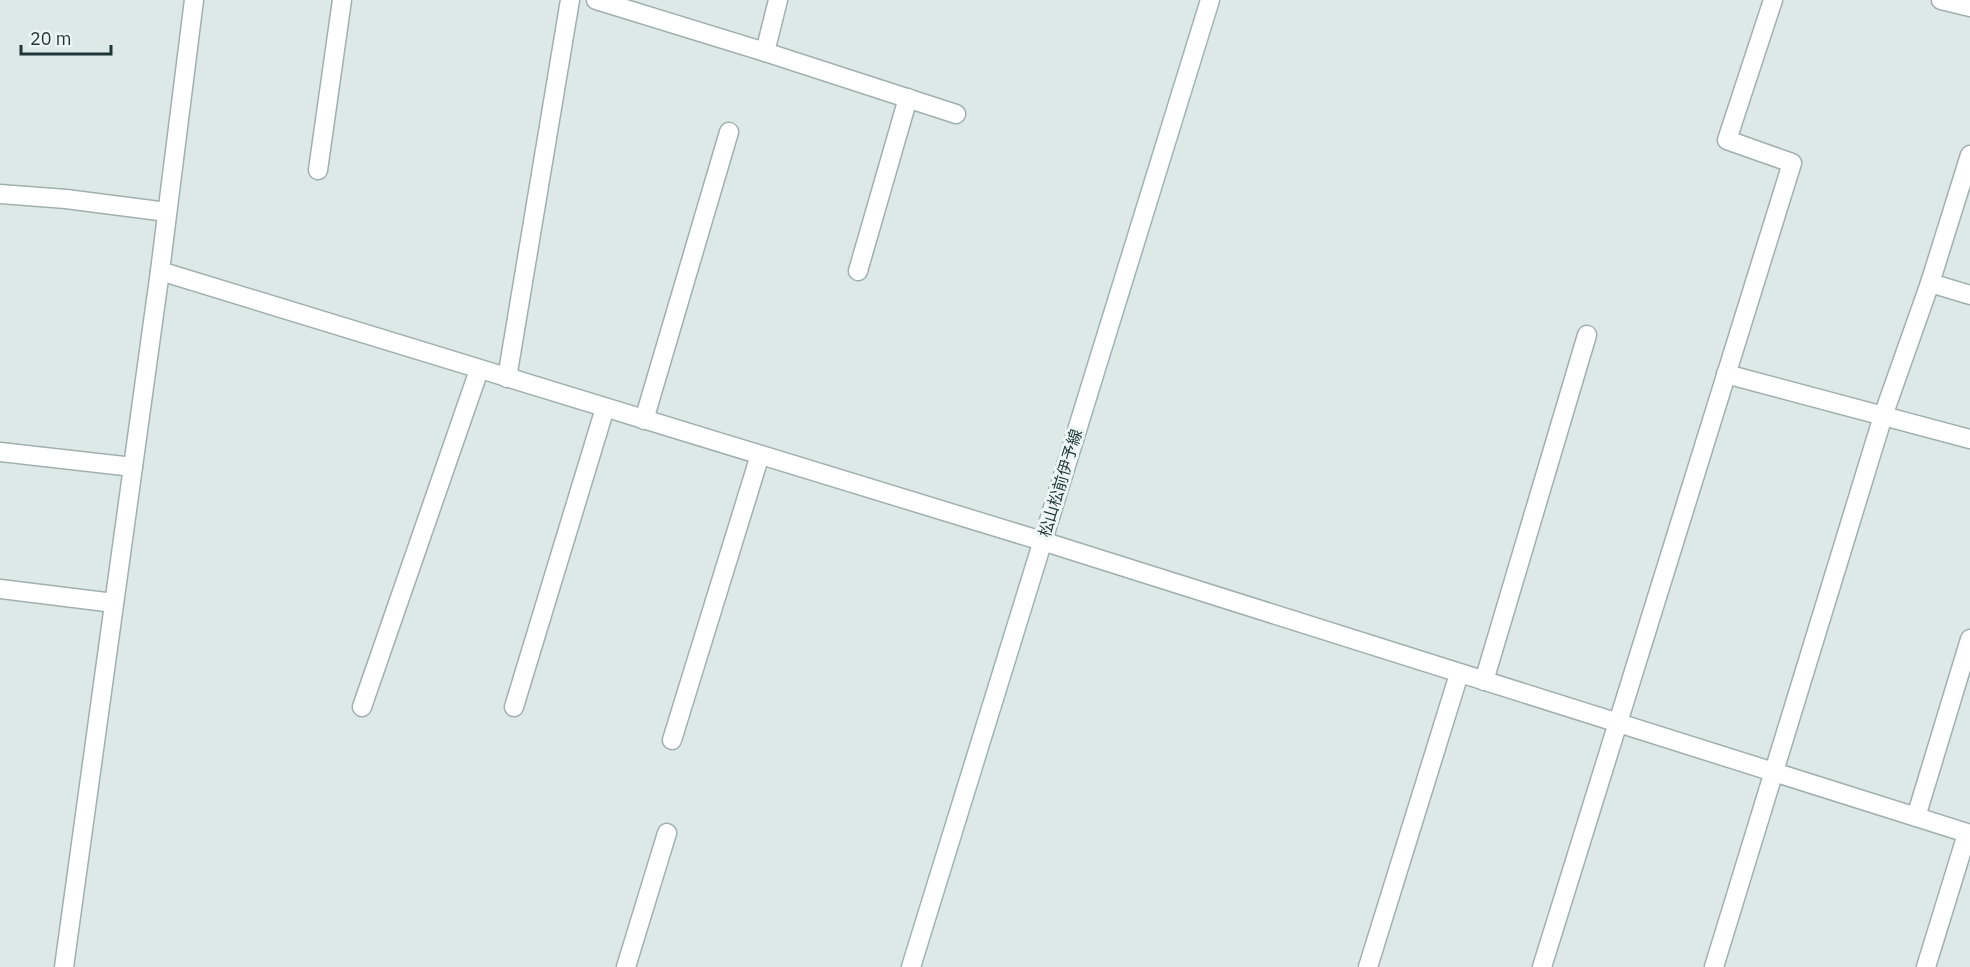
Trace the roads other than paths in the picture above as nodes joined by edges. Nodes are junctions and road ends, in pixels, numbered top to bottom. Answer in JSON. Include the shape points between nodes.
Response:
{"nodes":[{"id":1,"x":194,"y":0,"type":"edge"},
{"id":2,"x":342,"y":0,"type":"edge"},
{"id":3,"x":570,"y":0,"type":"edge"},
{"id":4,"x":596,"y":0,"type":"edge"},
{"id":5,"x":778,"y":0,"type":"edge"},
{"id":6,"x":1209,"y":0,"type":"edge"},
{"id":7,"x":1773,"y":0,"type":"edge"},
{"id":8,"x":1941,"y":0,"type":"edge"},
{"id":9,"x":1970,"y":7,"type":"edge"},
{"id":10,"x":765,"y":52,"type":"junction"},
{"id":11,"x":908,"y":98,"type":"junction"},
{"id":12,"x":956,"y":114,"type":"dead end"},
{"id":13,"x":729,"y":132,"type":"dead end"},
{"id":14,"x":1970,"y":155,"type":"edge"},
{"id":15,"x":318,"y":170,"type":"dead end"},
{"id":16,"x":0,"y":194,"type":"edge"},
{"id":17,"x":167,"y":212,"type":"junction"},
{"id":18,"x":160,"y":271,"type":"junction"},
{"id":19,"x":858,"y":271,"type":"dead end"},
{"id":20,"x":1930,"y":283,"type":"junction"},
{"id":21,"x":1970,"y":295,"type":"edge"},
{"id":22,"x":1587,"y":335,"type":"dead end"},
{"id":23,"x":479,"y":370,"type":"junction"},
{"id":24,"x":1726,"y":374,"type":"junction"},
{"id":25,"x":507,"y":378,"type":"junction"},
{"id":26,"x":605,"y":408,"type":"junction"},
{"id":27,"x":1883,"y":416,"type":"junction"},
{"id":28,"x":644,"y":420,"type":"junction"},
{"id":29,"x":1970,"y":439,"type":"edge"},
{"id":30,"x":0,"y":452,"type":"edge"},
{"id":31,"x":760,"y":456,"type":"junction"},
{"id":32,"x":133,"y":467,"type":"junction"},
{"id":33,"x":1042,"y":542,"type":"junction"},
{"id":34,"x":0,"y":589,"type":"edge"},
{"id":35,"x":114,"y":603,"type":"junction"},
{"id":36,"x":1970,"y":639,"type":"edge"},
{"id":37,"x":1459,"y":674,"type":"junction"},
{"id":38,"x":1484,"y":681,"type":"junction"},
{"id":39,"x":362,"y":707,"type":"dead end"},
{"id":40,"x":514,"y":707,"type":"dead end"},
{"id":41,"x":1618,"y":723,"type":"junction"},
{"id":42,"x":672,"y":740,"type":"dead end"},
{"id":43,"x":1774,"y":772,"type":"junction"},
{"id":44,"x":1916,"y":817,"type":"junction"},
{"id":45,"x":668,"y":832,"type":"dead end"},
{"id":46,"x":1968,"y":834,"type":"edge"},
{"id":47,"x":64,"y":967,"type":"edge"},
{"id":48,"x":626,"y":967,"type":"edge"},
{"id":49,"x":910,"y":967,"type":"edge"},
{"id":50,"x":1368,"y":967,"type":"edge"},
{"id":51,"x":1542,"y":967,"type":"edge"},
{"id":52,"x":1714,"y":967,"type":"edge"},
{"id":53,"x":1926,"y":967,"type":"edge"}],
"edges":[{"from":1,"to":17,"type":"street"},
{"from":2,"to":15,"type":"street"},
{"from":3,"to":25,"type":"street"},
{"from":4,"to":10,"type":"street"},
{"from":5,"to":10,"type":"street"},
{"from":6,"to":33,"type":"street","name":"松山松前伊予線"},
{"from":7,"to":24,"type":"street","via":[[1727,140],[1792,163]]},
{"from":8,"to":9,"type":"street"},
{"from":10,"to":11,"type":"street"},
{"from":11,"to":12,"type":"street"},
{"from":11,"to":19,"type":"street"},
{"from":13,"to":28,"type":"street"},
{"from":14,"to":20,"type":"street"},
{"from":16,"to":17,"type":"street"},
{"from":17,"to":18,"type":"street"},
{"from":18,"to":23,"type":"street"},
{"from":18,"to":32,"type":"street"},
{"from":20,"to":21,"type":"street"},
{"from":20,"to":27,"type":"street"},
{"from":22,"to":38,"type":"street"},
{"from":23,"to":25,"type":"street"},
{"from":23,"to":39,"type":"street"},
{"from":24,"to":27,"type":"street"},
{"from":24,"to":41,"type":"street"},
{"from":25,"to":26,"type":"street"},
{"from":26,"to":28,"type":"street"},
{"from":26,"to":40,"type":"street"},
{"from":27,"to":29,"type":"street"},
{"from":27,"to":43,"type":"street"},
{"from":28,"to":31,"type":"street"},
{"from":30,"to":32,"type":"street"},
{"from":31,"to":33,"type":"street"},
{"from":31,"to":42,"type":"street"},
{"from":32,"to":35,"type":"street"},
{"from":33,"to":37,"type":"street"},
{"from":33,"to":49,"type":"street","name":"松山松前伊予線"},
{"from":34,"to":35,"type":"street"},
{"from":35,"to":47,"type":"street"},
{"from":36,"to":44,"type":"street"},
{"from":37,"to":38,"type":"street"},
{"from":37,"to":50,"type":"street"},
{"from":38,"to":41,"type":"street"},
{"from":41,"to":43,"type":"street"},
{"from":41,"to":51,"type":"street"},
{"from":43,"to":44,"type":"street"},
{"from":43,"to":52,"type":"street"},
{"from":44,"to":46,"type":"street"},
{"from":45,"to":48,"type":"street"},
{"from":46,"to":53,"type":"street"}]}
